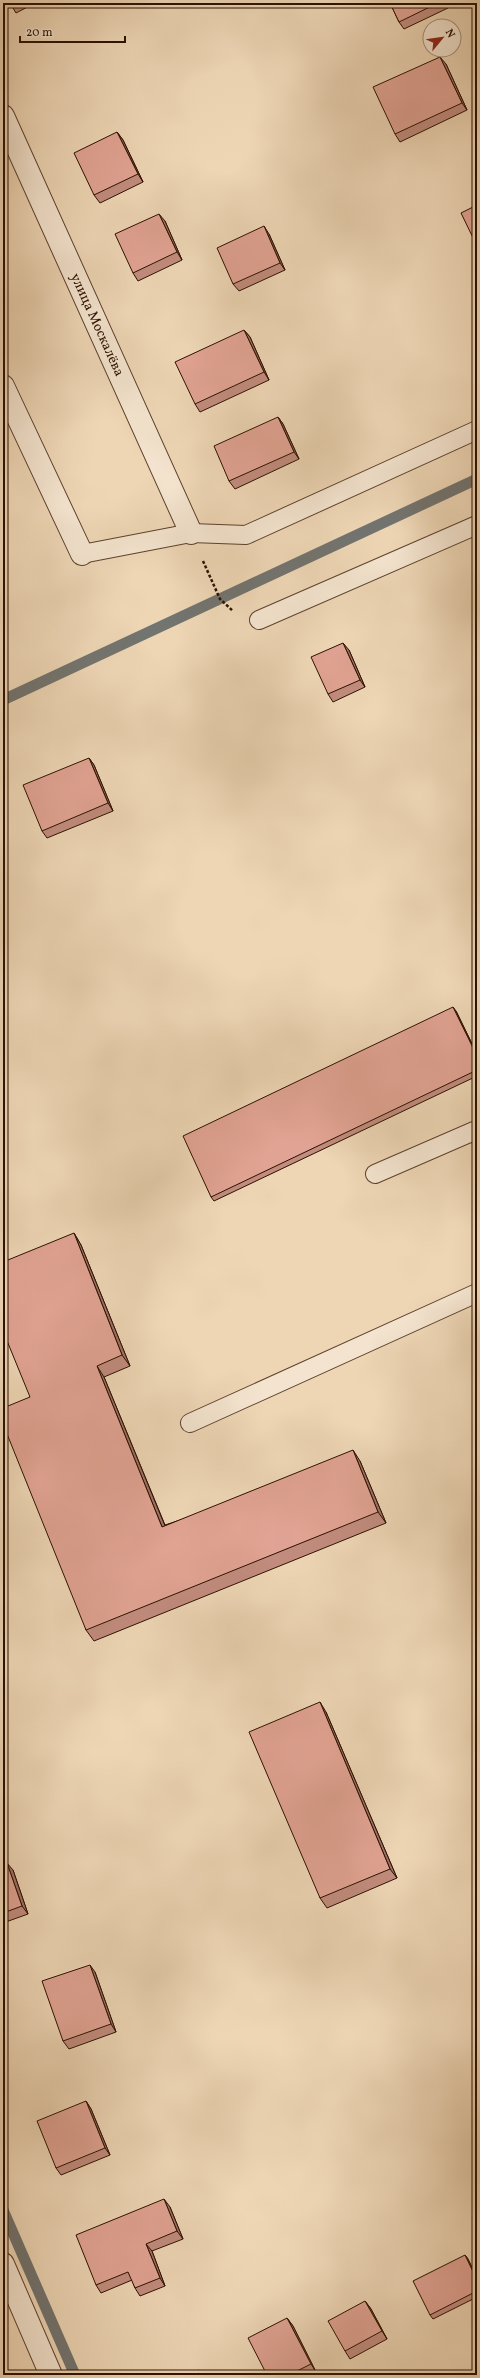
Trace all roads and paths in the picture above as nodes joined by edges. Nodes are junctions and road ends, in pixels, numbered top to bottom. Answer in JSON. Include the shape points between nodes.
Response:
{"nodes":[{"id":1,"x":3,"y":116,"type":"edge"},
{"id":2,"x":3,"y":386,"type":"edge"},
{"id":3,"x":477,"y":430,"type":"edge"},
{"id":4,"x":477,"y":525,"type":"edge"},
{"id":5,"x":191,"y":533,"type":"junction"},
{"id":6,"x":82,"y":554,"type":"joint"},
{"id":7,"x":259,"y":620,"type":"joint"},
{"id":8,"x":477,"y":1135,"type":"edge"},
{"id":9,"x":375,"y":1174,"type":"dead end"},
{"id":10,"x":477,"y":1293,"type":"edge"},
{"id":11,"x":190,"y":1423,"type":"dead end"},
{"id":12,"x":3,"y":2264,"type":"edge"},
{"id":13,"x":51,"y":2375,"type":"edge"}],
"edges":[{"from":1,"to":5,"type":"street","name":"улица Москалёва"},
{"from":2,"to":6,"type":"street"},
{"from":3,"to":5,"type":"lane","via":[[246,535]]},
{"from":4,"to":7,"type":"lane"},
{"from":5,"to":6,"type":"lane"},
{"from":5,"to":7,"type":"path","via":[[220,599],[235,614]]},
{"from":8,"to":9,"type":"lane","via":[[474,1131]]},
{"from":10,"to":11,"type":"lane"},
{"from":12,"to":13,"type":"street"}]}
